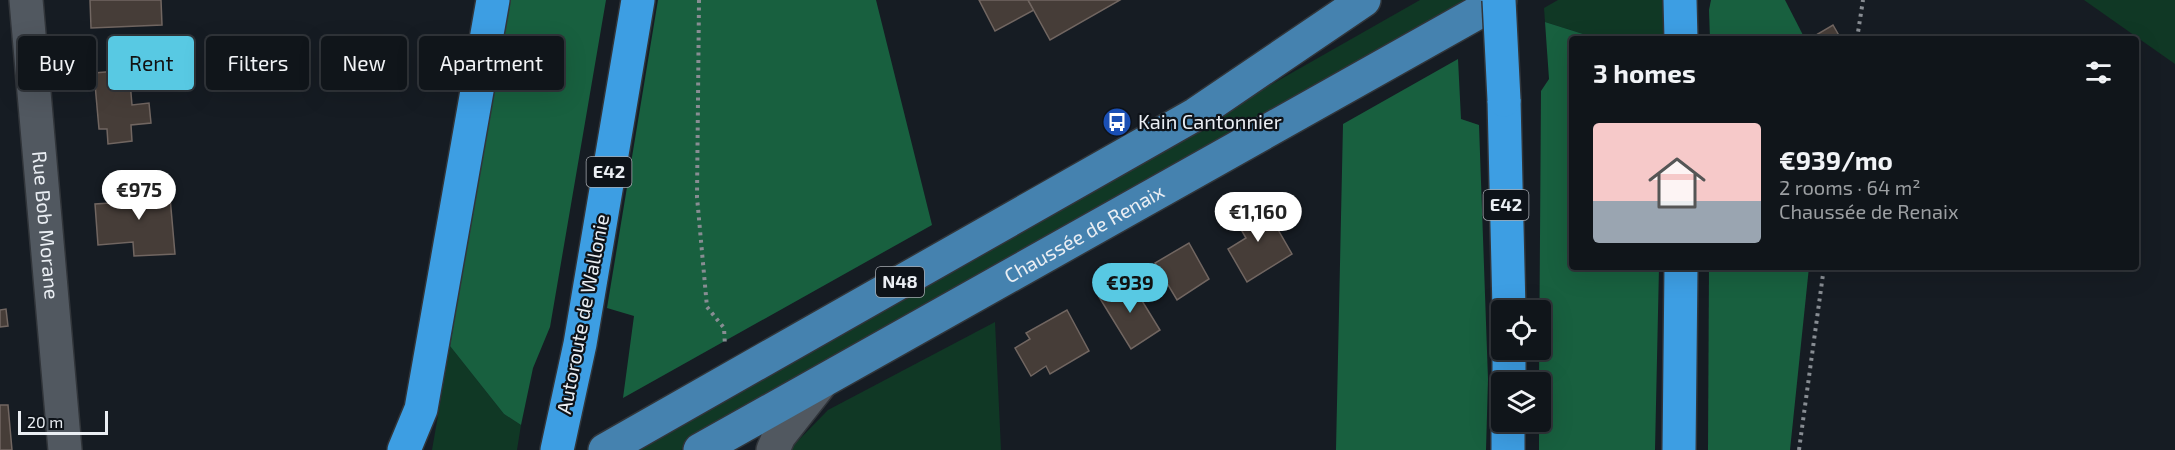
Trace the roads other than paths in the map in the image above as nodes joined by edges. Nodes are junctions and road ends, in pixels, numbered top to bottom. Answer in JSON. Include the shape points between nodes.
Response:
{"nodes":[{"id":1,"x":26,"y":0,"type":"edge"},
{"id":2,"x":493,"y":0,"type":"edge"},
{"id":3,"x":638,"y":0,"type":"edge"},
{"id":4,"x":1364,"y":0,"type":"edge"},
{"id":5,"x":1500,"y":0,"type":"edge"},
{"id":6,"x":1680,"y":0,"type":"edge"},
{"id":7,"x":1681,"y":36,"type":"edge"},
{"id":8,"x":1681,"y":270,"type":"edge"},
{"id":9,"x":1509,"y":300,"type":"edge"},
{"id":10,"x":820,"y":384,"type":"junction"},
{"id":11,"x":1508,"y":432,"type":"edge"},
{"id":12,"x":65,"y":450,"type":"edge"},
{"id":13,"x":405,"y":450,"type":"edge"},
{"id":14,"x":557,"y":450,"type":"edge"},
{"id":15,"x":605,"y":450,"type":"edge"},
{"id":16,"x":700,"y":450,"type":"edge"},
{"id":17,"x":773,"y":450,"type":"edge"},
{"id":18,"x":1508,"y":450,"type":"edge"},
{"id":19,"x":1679,"y":450,"type":"edge"}],
"edges":[{"from":1,"to":12,"type":"street","name":"Rue Bob Morane"},
{"from":2,"to":13,"type":"highway","via":[[421,408]]},
{"from":3,"to":14,"type":"highway","name":"Autoroute de Wallonie","number":"E42","via":[[580,344]]},
{"from":4,"to":15,"type":"main road","number":"N48","via":[[1196,114]]},
{"from":5,"to":9,"type":"highway","number":"E42","bridge":true},
{"from":5,"to":10,"type":"main road","name":"Chaussée de Renaix","number":"N48"},
{"from":6,"to":7,"type":"highway"},
{"from":8,"to":19,"type":"highway"},
{"from":10,"to":16,"type":"main road","name":"Chaussée de Renaix","number":"N48"},
{"from":10,"to":17,"type":"street","via":[[779,436]]},
{"from":11,"to":18,"type":"highway"}]}
